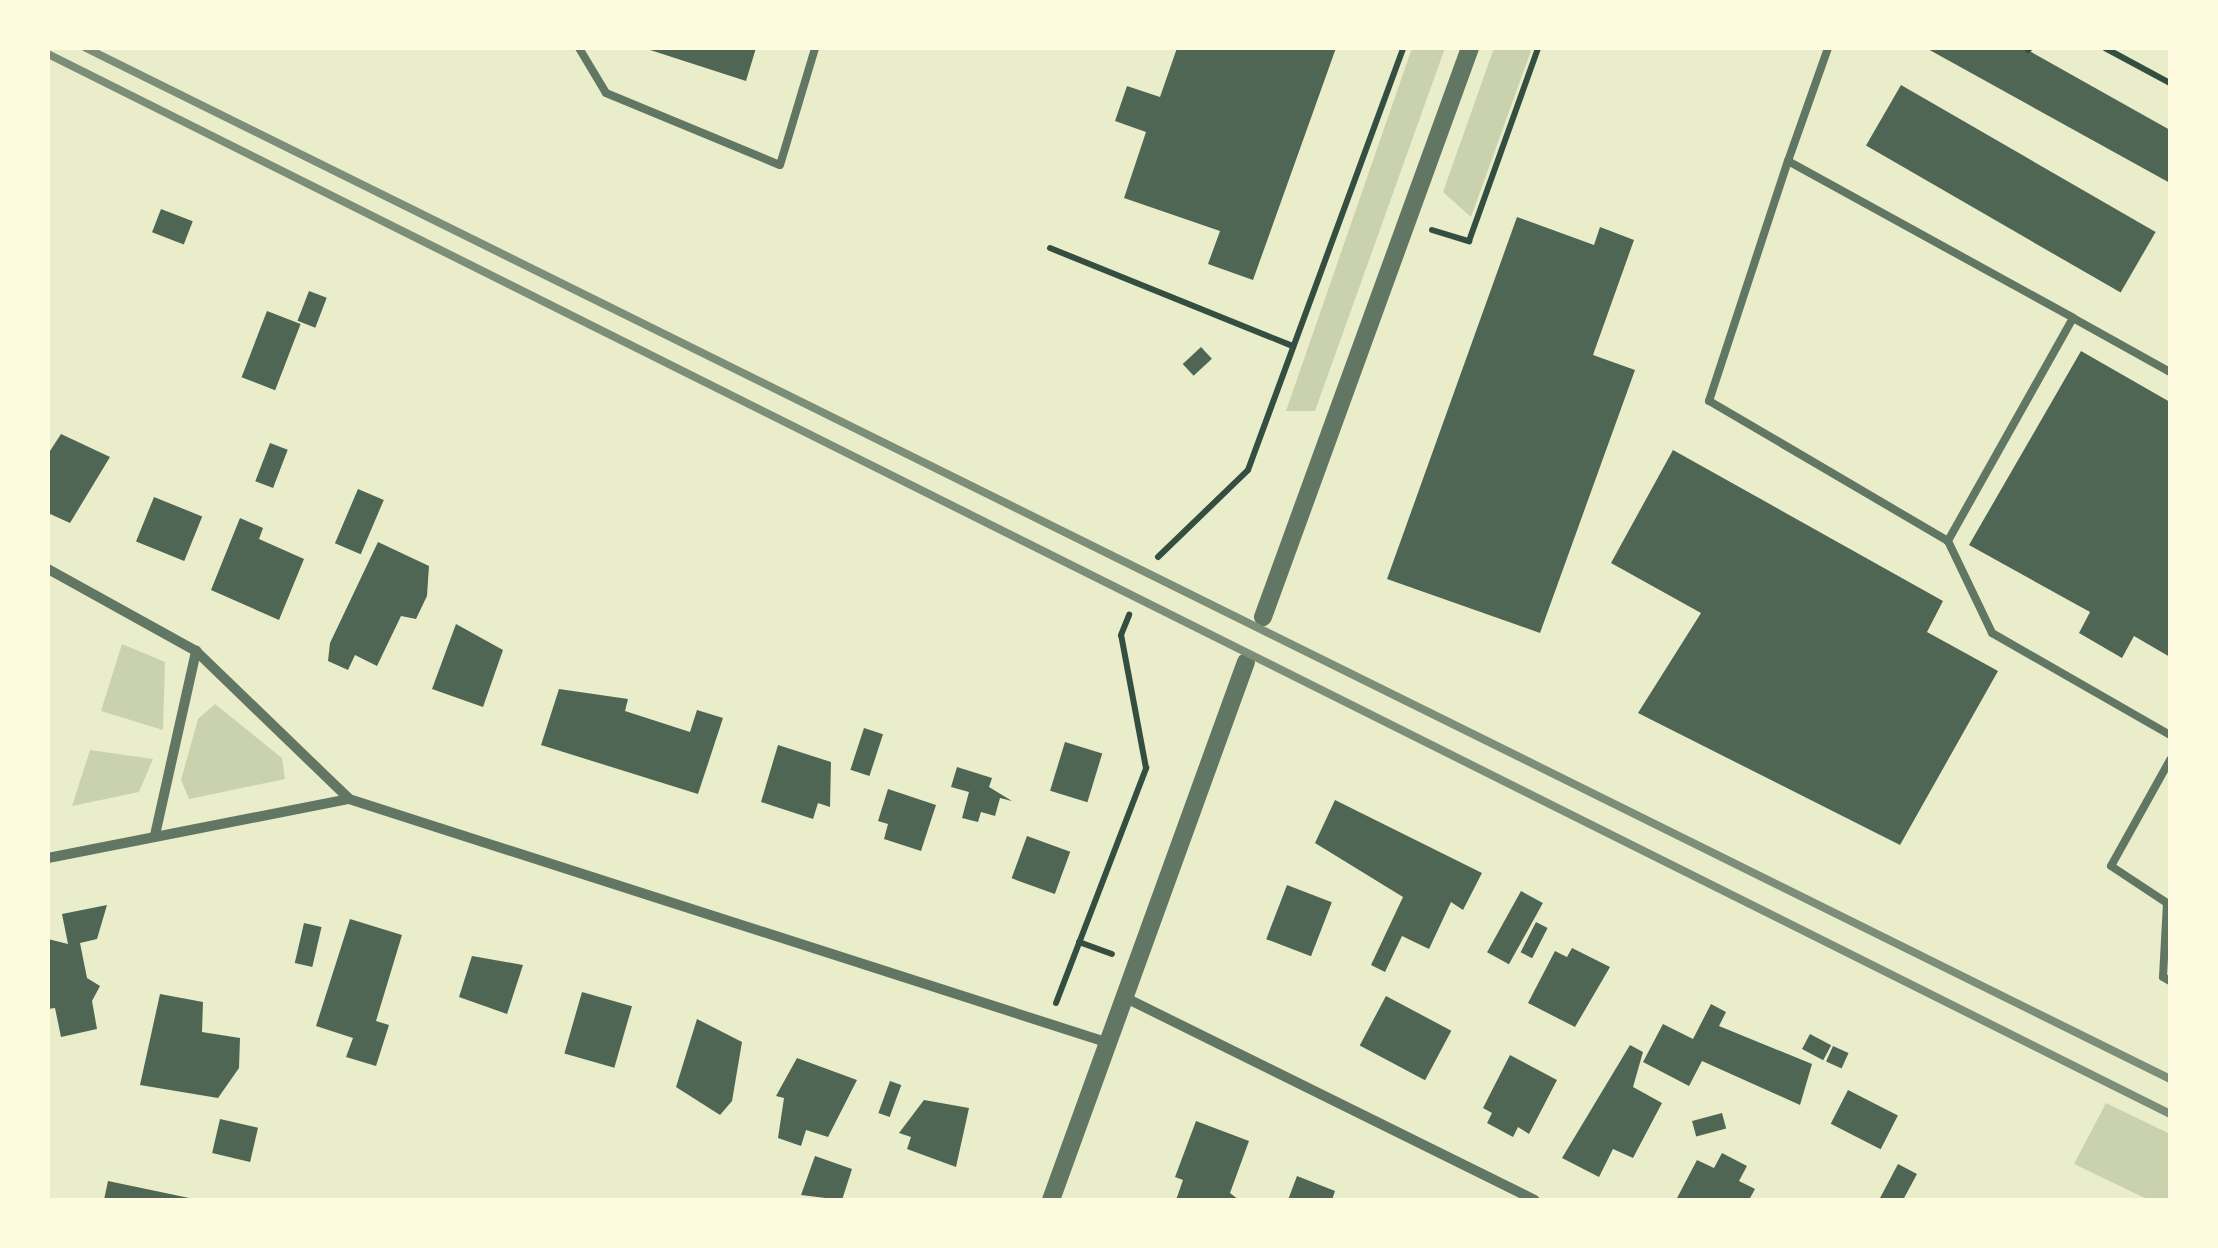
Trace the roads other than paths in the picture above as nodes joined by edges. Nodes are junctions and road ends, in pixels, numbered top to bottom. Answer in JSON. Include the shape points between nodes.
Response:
{"nodes":[{"id":1,"x":579,"y":48,"type":"edge"},
{"id":2,"x":815,"y":48,"type":"edge"},
{"id":3,"x":1470,"y":48,"type":"edge"},
{"id":4,"x":1828,"y":48,"type":"edge"},
{"id":5,"x":1788,"y":161,"type":"junction"},
{"id":6,"x":2072,"y":318,"type":"junction"},
{"id":7,"x":2170,"y":372,"type":"edge"},
{"id":8,"x":1948,"y":541,"type":"junction"},
{"id":9,"x":48,"y":570,"type":"edge"},
{"id":10,"x":1263,"y":618,"type":"dead end"},
{"id":11,"x":196,"y":651,"type":"junction"},
{"id":12,"x":1246,"y":662,"type":"dead end"},
{"id":13,"x":2170,"y":735,"type":"edge"},
{"id":14,"x":2170,"y":760,"type":"edge"},
{"id":15,"x":349,"y":800,"type":"junction"},
{"id":16,"x":155,"y":835,"type":"junction"},
{"id":17,"x":48,"y":858,"type":"edge"},
{"id":18,"x":2169,"y":904,"type":"edge"},
{"id":19,"x":2170,"y":981,"type":"edge"},
{"id":20,"x":1124,"y":997,"type":"junction"},
{"id":21,"x":1108,"y":1043,"type":"junction"},
{"id":22,"x":1051,"y":1200,"type":"edge"},
{"id":23,"x":1535,"y":1200,"type":"edge"}],
"edges":[{"from":1,"to":2,"type":"lane","via":[[606,93],[780,165]]},
{"from":3,"to":10,"type":"street"},
{"from":4,"to":5,"type":"lane"},
{"from":5,"to":6,"type":"lane"},
{"from":5,"to":8,"type":"lane","via":[[1709,401]]},
{"from":6,"to":7,"type":"lane"},
{"from":6,"to":8,"type":"lane"},
{"from":8,"to":13,"type":"lane","via":[[1992,634]]},
{"from":9,"to":11,"type":"street"},
{"from":11,"to":15,"type":"street"},
{"from":11,"to":16,"type":"street"},
{"from":12,"to":20,"type":"street"},
{"from":14,"to":18,"type":"lane","via":[[2111,866]]},
{"from":15,"to":16,"type":"street"},
{"from":15,"to":21,"type":"street"},
{"from":16,"to":17,"type":"street"},
{"from":18,"to":19,"type":"lane","via":[[2163,977]]},
{"from":20,"to":21,"type":"street"},
{"from":20,"to":23,"type":"street"},
{"from":21,"to":22,"type":"street"}]}
